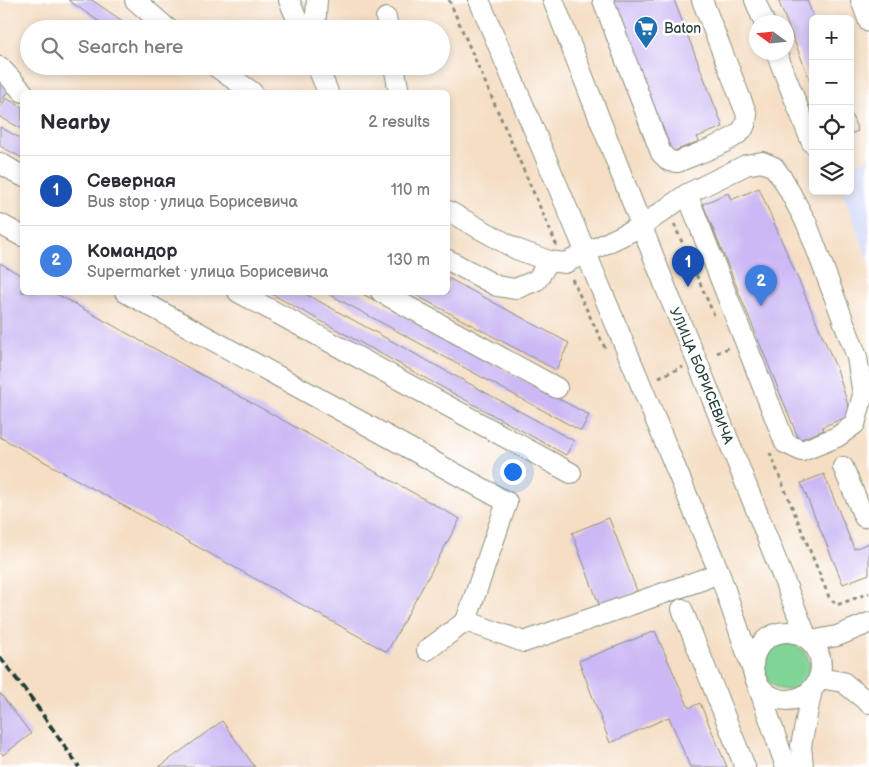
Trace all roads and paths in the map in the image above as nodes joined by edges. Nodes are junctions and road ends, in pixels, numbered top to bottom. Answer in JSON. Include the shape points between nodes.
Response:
{"nodes":[{"id":1,"x":135,"y":0,"type":"edge"},
{"id":2,"x":289,"y":0,"type":"edge"},
{"id":3,"x":317,"y":0,"type":"edge"},
{"id":4,"x":449,"y":0,"type":"edge"},
{"id":5,"x":478,"y":0,"type":"edge"},
{"id":6,"x":553,"y":0,"type":"edge"},
{"id":7,"x":604,"y":0,"type":"edge"},
{"id":8,"x":702,"y":0,"type":"edge"},
{"id":9,"x":755,"y":0,"type":"edge"},
{"id":10,"x":861,"y":0,"type":"edge"},
{"id":11,"x":761,"y":15,"type":"edge"},
{"id":12,"x":158,"y":20,"type":"edge"},
{"id":13,"x":297,"y":20,"type":"edge"},
{"id":14,"x":316,"y":20,"type":"edge"},
{"id":15,"x":869,"y":22,"type":"edge"},
{"id":16,"x":779,"y":60,"type":"edge"},
{"id":17,"x":0,"y":67,"type":"edge"},
{"id":18,"x":227,"y":75,"type":"edge"},
{"id":19,"x":321,"y":75,"type":"edge"},
{"id":20,"x":396,"y":75,"type":"edge"},
{"id":21,"x":21,"y":90,"type":"edge"},
{"id":22,"x":249,"y":90,"type":"edge"},
{"id":23,"x":327,"y":90,"type":"edge"},
{"id":24,"x":399,"y":90,"type":"edge"},
{"id":25,"x":809,"y":135,"type":"edge"},
{"id":26,"x":0,"y":163,"type":"edge"},
{"id":27,"x":20,"y":175,"type":"edge"},
{"id":28,"x":687,"y":194,"type":"junction"},
{"id":29,"x":450,"y":212,"type":"edge"},
{"id":30,"x":0,"y":224,"type":"edge"},
{"id":31,"x":642,"y":226,"type":"junction"},
{"id":32,"x":20,"y":235,"type":"edge"},
{"id":33,"x":586,"y":252,"type":"junction"},
{"id":34,"x":450,"y":261,"type":"edge"},
{"id":35,"x":557,"y":262,"type":"junction"},
{"id":36,"x":130,"y":295,"type":"edge"},
{"id":37,"x":244,"y":295,"type":"edge"},
{"id":38,"x":386,"y":295,"type":"edge"},
{"id":39,"x":728,"y":348,"type":"dead end"},
{"id":40,"x":717,"y":353,"type":"dead end"},
{"id":41,"x":609,"y":357,"type":"dead end"},
{"id":42,"x":683,"y":367,"type":"dead end"},
{"id":43,"x":659,"y":377,"type":"dead end"},
{"id":44,"x":557,"y":388,"type":"dead end"},
{"id":45,"x":843,"y":467,"type":"dead end"},
{"id":46,"x":571,"y":473,"type":"dead end"},
{"id":47,"x":869,"y":515,"type":"edge"},
{"id":48,"x":719,"y":572,"type":"junction"},
{"id":49,"x":682,"y":609,"type":"dead end"},
{"id":50,"x":466,"y":621,"type":"junction"},
{"id":51,"x":869,"y":623,"type":"edge"},
{"id":52,"x":837,"y":636,"type":"junction"},
{"id":53,"x":809,"y":639,"type":"junction"},
{"id":54,"x":427,"y":650,"type":"dead end"},
{"id":55,"x":754,"y":673,"type":"junction"},
{"id":56,"x":818,"y":678,"type":"junction"},
{"id":57,"x":869,"y":703,"type":"edge"},
{"id":58,"x":745,"y":767,"type":"edge"},
{"id":59,"x":786,"y":767,"type":"edge"},
{"id":60,"x":803,"y":767,"type":"edge"}],
"edges":[{"from":1,"to":12,"type":"street"},
{"from":2,"to":13,"type":"street"},
{"from":3,"to":14,"type":"street"},
{"from":4,"to":35,"type":"path"},
{"from":5,"to":33,"type":"street"},
{"from":6,"to":31,"type":"street","name":"УЛИЦА БОРИСЕВИЧА"},
{"from":7,"to":8,"type":"street","via":[[661,153],[669,161],[678,162],[734,138],[746,124],[746,116]]},
{"from":9,"to":11,"type":"street"},
{"from":10,"to":15,"type":"street"},
{"from":16,"to":25,"type":"street"},
{"from":17,"to":21,"type":"street"},
{"from":18,"to":22,"type":"street"},
{"from":19,"to":23,"type":"street"},
{"from":20,"to":24,"type":"street"},
{"from":26,"to":27,"type":"street"},
{"from":28,"to":28,"type":"street","via":[[785,443],[802,451],[837,438],[855,424],[863,396],[857,357],[807,224],[784,181],[774,167],[762,162],[746,165]]},
{"from":28,"to":31,"type":"street"},
{"from":29,"to":35,"type":"street","via":[[516,249]]},
{"from":30,"to":32,"type":"street"},
{"from":31,"to":33,"type":"street"},
{"from":31,"to":53,"type":"street","name":"УЛИЦА БОРИСЕВИЧА"},
{"from":33,"to":35,"type":"street"},
{"from":33,"to":48,"type":"street"},
{"from":34,"to":35,"type":"street","via":[[497,286],[514,289],[537,280]]},
{"from":35,"to":41,"type":"path"},
{"from":36,"to":50,"type":"street","via":[[508,502]]},
{"from":37,"to":46,"type":"street"},
{"from":38,"to":44,"type":"street"},
{"from":39,"to":40,"type":"path"},
{"from":42,"to":43,"type":"path"},
{"from":45,"to":47,"type":"street","via":[[864,517]]},
{"from":48,"to":50,"type":"street","via":[[524,642]]},
{"from":48,"to":55,"type":"street"},
{"from":49,"to":58,"type":"street"},
{"from":50,"to":54,"type":"street"},
{"from":51,"to":52,"type":"street"},
{"from":52,"to":53,"type":"street"},
{"from":52,"to":56,"type":"street"},
{"from":53,"to":55,"type":"street","via":[[797,633],[774,634],[757,650],[753,661]]},
{"from":53,"to":56,"type":"street","via":[[820,658]]},
{"from":55,"to":56,"type":"street","via":[[764,691],[784,700],[804,696]]},
{"from":55,"to":59,"type":"street"},
{"from":56,"to":57,"type":"street","via":[[843,682]]},
{"from":56,"to":60,"type":"street","via":[[801,746]]}]}
